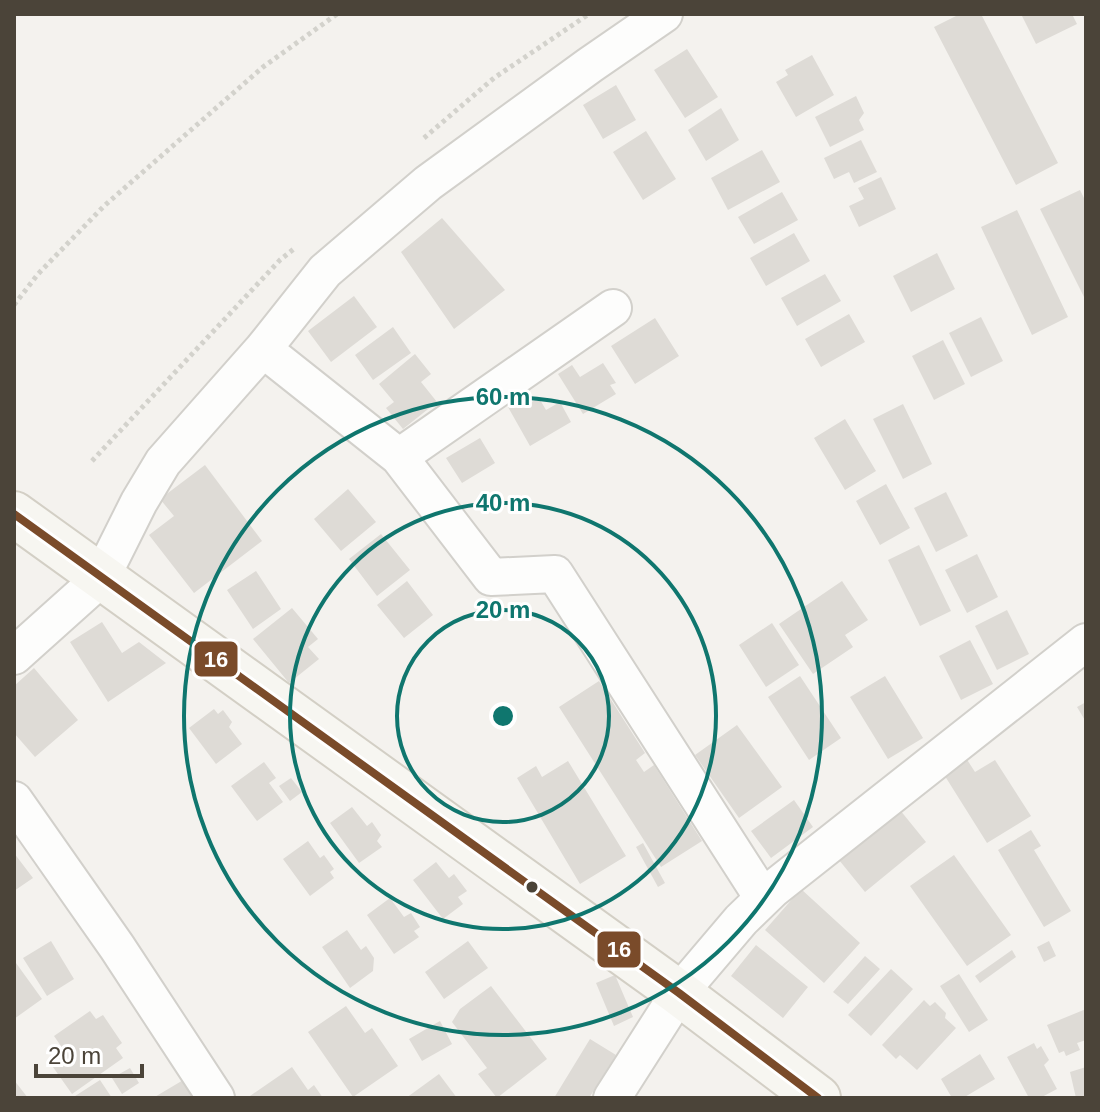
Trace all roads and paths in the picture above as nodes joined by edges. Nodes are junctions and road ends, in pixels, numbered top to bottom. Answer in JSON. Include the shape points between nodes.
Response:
{"nodes":[{"id":1,"x":337,"y":14,"type":"edge"},
{"id":2,"x":664,"y":14,"type":"edge"},
{"id":3,"x":14,"y":305,"type":"edge"},
{"id":4,"x":613,"y":308,"type":"dead end"},
{"id":5,"x":263,"y":349,"type":"junction"},
{"id":6,"x":399,"y":457,"type":"junction"},
{"id":7,"x":14,"y":514,"type":"edge"},
{"id":8,"x":101,"y":578,"type":"junction"},
{"id":9,"x":1086,"y":642,"type":"edge"},
{"id":10,"x":14,"y":656,"type":"edge"},
{"id":11,"x":14,"y":800,"type":"edge"},
{"id":12,"x":763,"y":898,"type":"junction"},
{"id":13,"x":679,"y":993,"type":"junction"},
{"id":14,"x":216,"y":1098,"type":"edge"},
{"id":15,"x":612,"y":1098,"type":"edge"},
{"id":16,"x":818,"y":1098,"type":"edge"}],
"edges":[{"from":1,"to":3,"type":"path","via":[[263,67],[104,206]]},
{"from":2,"to":5,"type":"street","via":[[428,183],[325,271]]},
{"from":4,"to":6,"type":"street"},
{"from":5,"to":6,"type":"street"},
{"from":5,"to":8,"type":"street","via":[[163,462]]},
{"from":6,"to":12,"type":"street","via":[[491,577],[555,574]]},
{"from":7,"to":8,"type":"main road"},
{"from":8,"to":10,"type":"street"},
{"from":8,"to":13,"type":"main road"},
{"from":9,"to":12,"type":"street"},
{"from":11,"to":14,"type":"street"},
{"from":12,"to":13,"type":"street"},
{"from":13,"to":15,"type":"street"},
{"from":13,"to":16,"type":"main road"}]}
